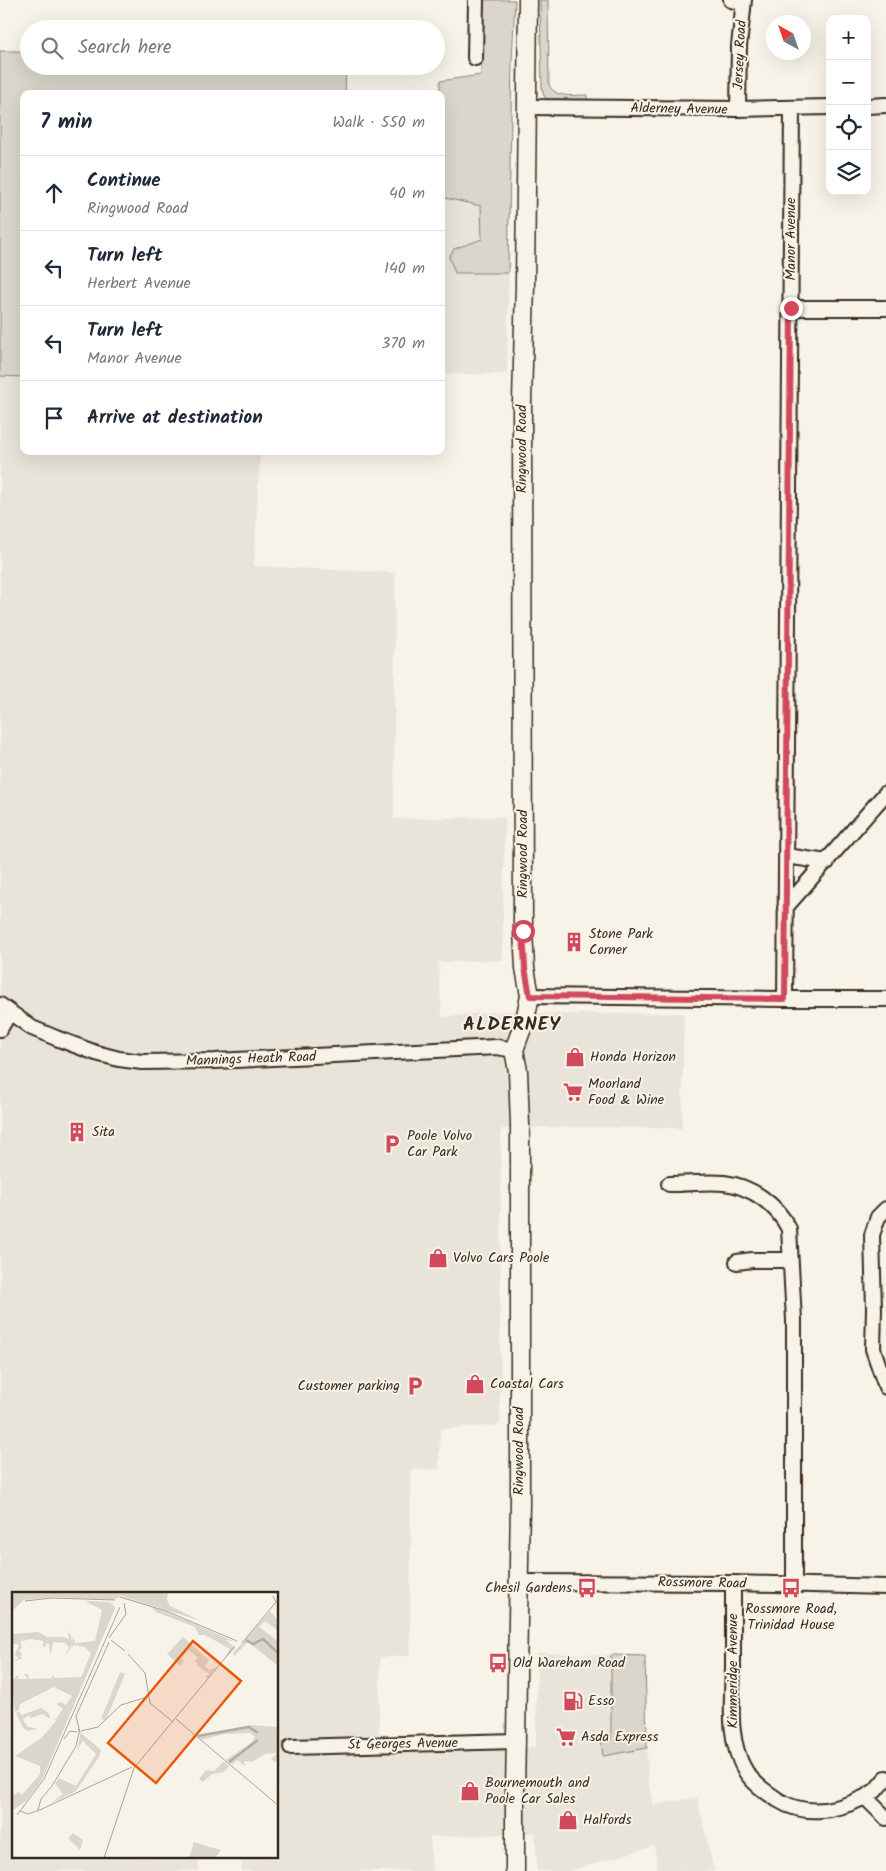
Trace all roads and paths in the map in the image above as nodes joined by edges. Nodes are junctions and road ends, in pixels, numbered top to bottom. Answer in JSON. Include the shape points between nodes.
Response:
{"nodes":[{"id":1,"x":476,"y":0,"type":"edge"},
{"id":2,"x":528,"y":0,"type":"edge"},
{"id":3,"x":739,"y":1,"type":"edge"},
{"id":4,"x":475,"y":58,"type":"dead end"},
{"id":5,"x":886,"y":105,"type":"edge"},
{"id":6,"x":871,"y":106,"type":"edge"},
{"id":7,"x":527,"y":107,"type":"junction"},
{"id":8,"x":826,"y":107,"type":"edge"},
{"id":9,"x":738,"y":109,"type":"junction"},
{"id":10,"x":792,"y":109,"type":"junction"},
{"id":11,"x":791,"y":308,"type":"junction"},
{"id":12,"x":886,"y":308,"type":"edge"},
{"id":13,"x":886,"y":793,"type":"edge"},
{"id":14,"x":786,"y":856,"type":"junction"},
{"id":15,"x":827,"y":862,"type":"junction"},
{"id":16,"x":785,"y":908,"type":"junction"},
{"id":17,"x":530,"y":996,"type":"junction"},
{"id":18,"x":785,"y":999,"type":"junction"},
{"id":19,"x":886,"y":999,"type":"edge"},
{"id":20,"x":5,"y":1009,"type":"edge"},
{"id":21,"x":0,"y":1029,"type":"edge"},
{"id":22,"x":514,"y":1050,"type":"junction"},
{"id":23,"x":669,"y":1184,"type":"dead end"},
{"id":24,"x":886,"y":1209,"type":"edge"},
{"id":25,"x":790,"y":1260,"type":"junction"},
{"id":26,"x":737,"y":1262,"type":"dead end"},
{"id":27,"x":880,"y":1349,"type":"edge"},
{"id":28,"x":886,"y":1387,"type":"edge"},
{"id":29,"x":518,"y":1582,"type":"junction"},
{"id":30,"x":733,"y":1583,"type":"junction"},
{"id":31,"x":794,"y":1585,"type":"junction"},
{"id":32,"x":886,"y":1587,"type":"edge"},
{"id":33,"x":516,"y":1741,"type":"junction"},
{"id":34,"x":291,"y":1747,"type":"dead end"},
{"id":35,"x":886,"y":1778,"type":"edge"},
{"id":36,"x":864,"y":1797,"type":"junction"},
{"id":37,"x":886,"y":1818,"type":"edge"},
{"id":38,"x":513,"y":1866,"type":"edge"}],
"edges":[{"from":1,"to":4,"type":"street"},
{"from":2,"to":7,"type":"main road","name":"Ringwood Road"},
{"from":3,"to":9,"type":"street","name":"Jersey Road"},
{"from":5,"to":6,"type":"street"},
{"from":7,"to":9,"type":"street","name":"Alderney Avenue"},
{"from":7,"to":17,"type":"main road","name":"Ringwood Road","via":[[522,402],[523,911],[525,968]]},
{"from":8,"to":10,"type":"street","name":"Alderney Avenue"},
{"from":9,"to":10,"type":"street","name":"Alderney Avenue"},
{"from":10,"to":11,"type":"street","name":"Manor Avenue"},
{"from":11,"to":12,"type":"street"},
{"from":11,"to":14,"type":"street","name":"Manor Avenue"},
{"from":13,"to":15,"type":"street"},
{"from":14,"to":15,"type":"street"},
{"from":14,"to":16,"type":"street","name":"Manor Avenue"},
{"from":15,"to":16,"type":"street"},
{"from":16,"to":18,"type":"street","name":"Manor Avenue"},
{"from":17,"to":18,"type":"street"},
{"from":17,"to":22,"type":"main road","name":"Ringwood Road","via":[[526,1020]]},
{"from":18,"to":19,"type":"street"},
{"from":20,"to":21,"type":"street"},
{"from":20,"to":22,"type":"street","name":"Mannings Heath Road","via":[[32,1028],[56,1038],[96,1053],[142,1062],[497,1046]]},
{"from":22,"to":29,"type":"main road","name":"Ringwood Road","via":[[520,1125]]},
{"from":23,"to":25,"type":"street","via":[[725,1183],[752,1190],[784,1219],[789,1229]]},
{"from":24,"to":27,"type":"street","via":[[878,1217],[872,1235],[874,1309]]},
{"from":25,"to":26,"type":"street"},
{"from":25,"to":31,"type":"street","via":[[794,1320]]},
{"from":27,"to":28,"type":"street"},
{"from":29,"to":30,"type":"street","name":"Rossmore Road"},
{"from":29,"to":33,"type":"main road","name":"Ringwood Road"},
{"from":30,"to":31,"type":"street","name":"Rossmore Road"},
{"from":30,"to":36,"type":"street","name":"Kimmeridge Avenue","via":[[732,1718],[734,1742],[747,1772],[756,1785],[786,1805],[800,1810],[833,1809]]},
{"from":31,"to":32,"type":"street","name":"Rossmore Road"},
{"from":33,"to":34,"type":"street","name":"St Georges Avenue"},
{"from":33,"to":38,"type":"main road","name":"Ringwood Road"},
{"from":35,"to":36,"type":"street","name":"Kimmeridge Avenue","via":[[875,1791]]},
{"from":36,"to":37,"type":"street"}]}
